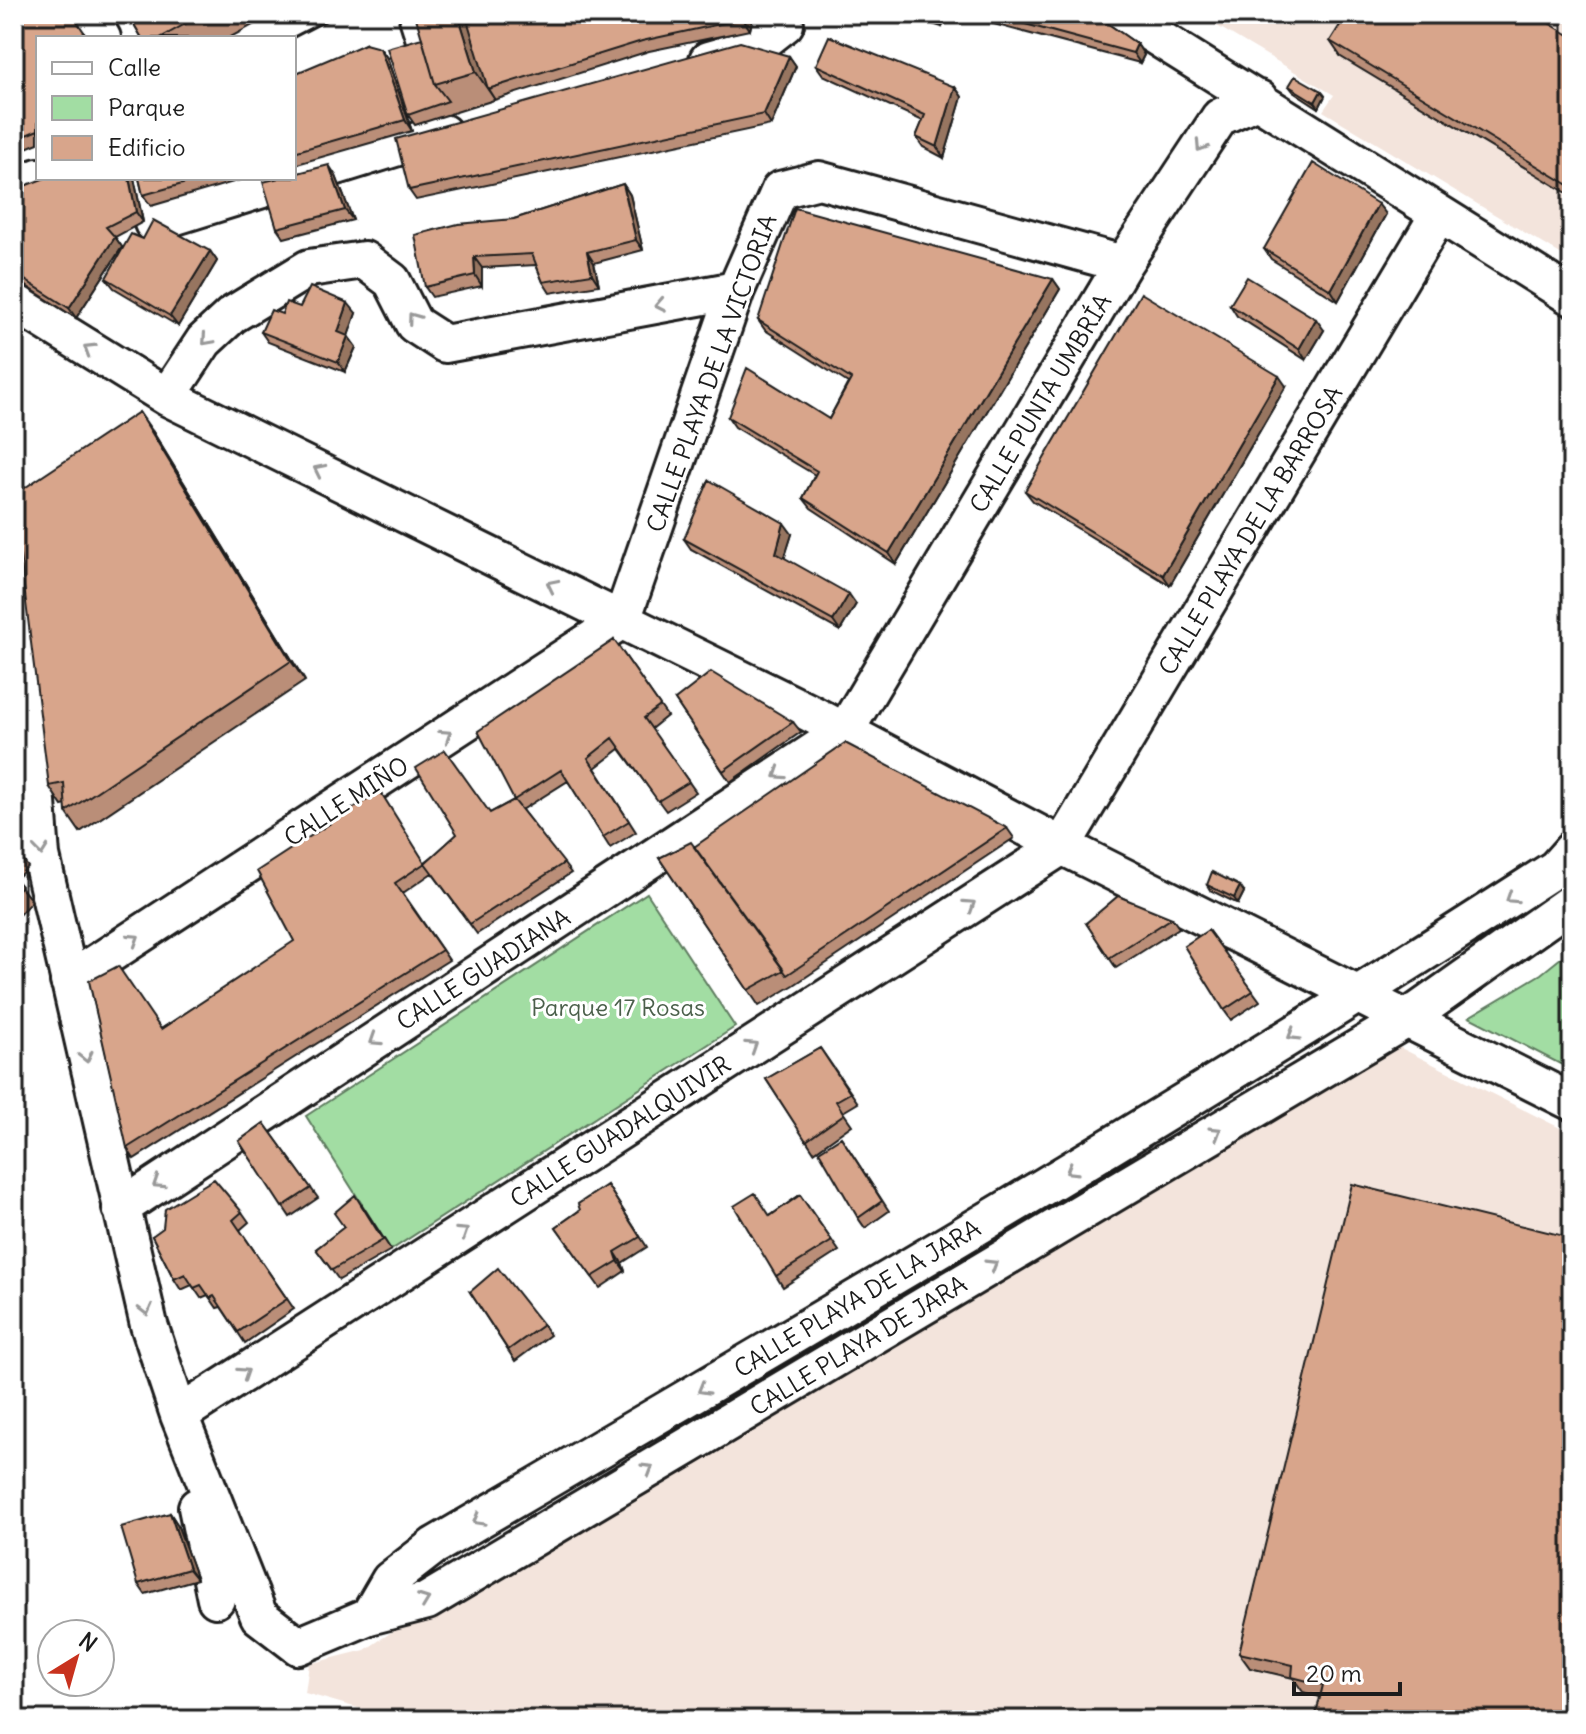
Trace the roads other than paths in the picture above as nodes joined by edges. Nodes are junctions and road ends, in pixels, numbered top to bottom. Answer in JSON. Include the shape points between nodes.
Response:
{"nodes":[{"id":1,"x":87,"y":14,"type":"edge"},
{"id":2,"x":750,"y":14,"type":"edge"},
{"id":3,"x":1120,"y":14,"type":"edge"},
{"id":4,"x":379,"y":16,"type":"edge"},
{"id":5,"x":101,"y":36,"type":"edge"},
{"id":6,"x":296,"y":58,"type":"edge"},
{"id":7,"x":668,"y":71,"type":"edge"},
{"id":8,"x":1259,"y":99,"type":"junction"},
{"id":9,"x":476,"y":124,"type":"edge"},
{"id":10,"x":417,"y":140,"type":"junction"},
{"id":11,"x":36,"y":178,"type":"edge"},
{"id":12,"x":296,"y":178,"type":"edge"},
{"id":13,"x":140,"y":180,"type":"edge"},
{"id":14,"x":290,"y":180,"type":"edge"},
{"id":15,"x":14,"y":187,"type":"edge"},
{"id":16,"x":1439,"y":214,"type":"junction"},
{"id":17,"x":1123,"y":264,"type":"junction"},
{"id":18,"x":736,"y":290,"type":"junction"},
{"id":19,"x":1572,"y":297,"type":"edge"},
{"id":20,"x":14,"y":302,"type":"edge"},
{"id":21,"x":167,"y":397,"type":"junction"},
{"id":22,"x":14,"y":577,"type":"edge"},
{"id":23,"x":622,"y":620,"type":"junction"},
{"id":24,"x":23,"y":728,"type":"edge"},
{"id":25,"x":845,"y":731,"type":"junction"},
{"id":26,"x":1062,"y":846,"type":"junction"},
{"id":27,"x":1572,"y":850,"type":"edge"},
{"id":28,"x":1572,"y":902,"type":"edge"},
{"id":29,"x":69,"y":981,"type":"junction"},
{"id":30,"x":1359,"y":994,"type":"junction"},
{"id":31,"x":1407,"y":1019,"type":"junction"},
{"id":32,"x":1572,"y":1102,"type":"edge"},
{"id":33,"x":121,"y":1208,"type":"junction"},
{"id":34,"x":179,"y":1415,"type":"junction"},
{"id":35,"x":216,"y":1599,"type":"dead end"},
{"id":36,"x":369,"y":1616,"type":"junction"}],
"edges":[{"from":1,"to":5,"type":"street"},
{"from":2,"to":7,"type":"street","via":[[785,24],[757,46]]},
{"from":3,"to":8,"type":"street"},
{"from":4,"to":6,"type":"street"},
{"from":4,"to":10,"type":"street"},
{"from":8,"to":16,"type":"street"},
{"from":8,"to":17,"type":"street","name":"CALLE PUNTA UMBRÍA","one_way":true,"via":[[1220,117]]},
{"from":9,"to":10,"type":"street"},
{"from":10,"to":12,"type":"street"},
{"from":11,"to":15,"type":"street"},
{"from":13,"to":14,"type":"street","via":[[153,223]]},
{"from":16,"to":19,"type":"street"},
{"from":16,"to":26,"type":"street","name":"CALLE PLAYA DE LA BARROSA"},
{"from":17,"to":18,"type":"street","name":"CALLE PLAYA DE LA VICTORIA","via":[[819,180],[780,190]]},
{"from":17,"to":25,"type":"street","name":"CALLE PUNTA UMBRÍA"},
{"from":18,"to":21,"type":"street","one_way":true,"via":[[445,344],[414,324],[392,281],[364,260],[309,268],[232,315],[204,341]]},
{"from":18,"to":23,"type":"street","name":"CALLE PLAYA DE LA VICTORIA"},
{"from":21,"to":20,"type":"street","one_way":true},
{"from":23,"to":21,"type":"street","one_way":true},
{"from":22,"to":24,"type":"street"},
{"from":23,"to":25,"type":"street"},
{"from":29,"to":23,"type":"street","name":"CALLE MIÑO","one_way":true},
{"from":24,"to":29,"type":"street","one_way":true,"via":[[41,856]]},
{"from":25,"to":26,"type":"street"},
{"from":25,"to":33,"type":"street","name":"CALLE GUADIANA","one_way":true},
{"from":26,"to":30,"type":"street"},
{"from":34,"to":26,"type":"street","name":"CALLE GUADALQUIVIR","one_way":true},
{"from":27,"to":30,"type":"street","name":"CALLE PLAYA DE LA JARA","one_way":true,"via":[[1556,868]]},
{"from":28,"to":31,"type":"street","name":"CALLE PLAYA DE JARA"},
{"from":29,"to":33,"type":"street","one_way":true},
{"from":30,"to":31,"type":"street"},
{"from":30,"to":36,"type":"street","name":"CALLE PLAYA DE LA JARA","one_way":true,"via":[[904,1271],[434,1546],[390,1580]]},
{"from":31,"to":32,"type":"street"},
{"from":36,"to":31,"type":"street","name":"CALLE PLAYA DE JARA","one_way":true,"via":[[427,1601]]},
{"from":33,"to":34,"type":"street","one_way":true,"via":[[149,1325]]},
{"from":34,"to":35,"type":"street"},
{"from":34,"to":36,"type":"street","name":"CALLE PLAYA DE JARA","via":[[259,1616],[298,1646]]}]}
